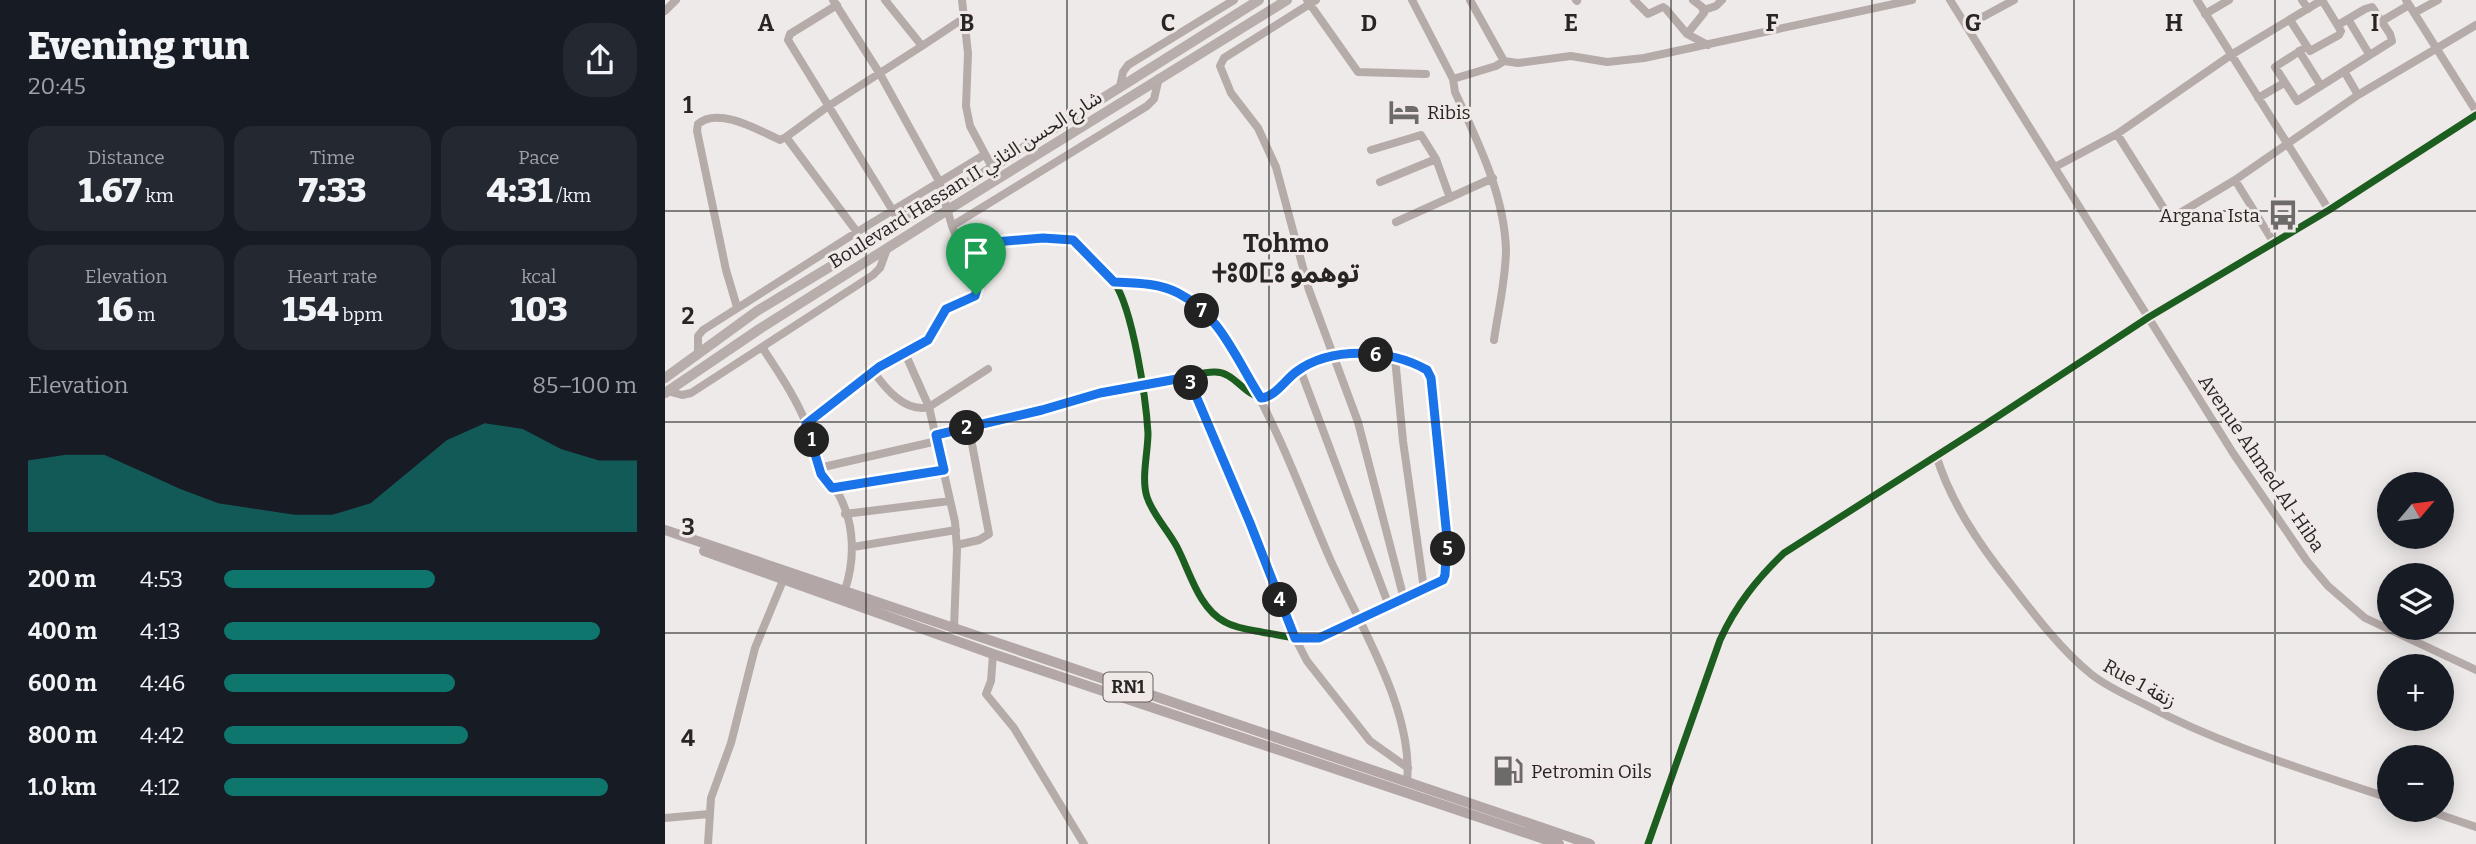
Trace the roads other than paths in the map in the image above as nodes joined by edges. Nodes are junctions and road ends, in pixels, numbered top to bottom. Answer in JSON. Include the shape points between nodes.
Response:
{"nodes":[{"id":1,"x":676,"y":0,"type":"edge"},
{"id":2,"x":885,"y":0,"type":"edge"},
{"id":3,"x":962,"y":0,"type":"edge"},
{"id":4,"x":1234,"y":0,"type":"edge"},
{"id":5,"x":1259,"y":0,"type":"edge"},
{"id":6,"x":1287,"y":0,"type":"edge"},
{"id":7,"x":1412,"y":0,"type":"edge"},
{"id":8,"x":1470,"y":0,"type":"edge"},
{"id":9,"x":1634,"y":0,"type":"edge"},
{"id":10,"x":1693,"y":0,"type":"edge"},
{"id":11,"x":1722,"y":0,"type":"edge"},
{"id":12,"x":1912,"y":0,"type":"edge"},
{"id":13,"x":1949,"y":0,"type":"edge"},
{"id":14,"x":2014,"y":0,"type":"edge"},
{"id":15,"x":2197,"y":0,"type":"edge"},
{"id":16,"x":2229,"y":0,"type":"edge"},
{"id":17,"x":2302,"y":0,"type":"edge"},
{"id":18,"x":2322,"y":0,"type":"edge"},
{"id":19,"x":2438,"y":0,"type":"edge"},
{"id":20,"x":1311,"y":1,"type":"edge"},
{"id":21,"x":835,"y":3,"type":"edge"},
{"id":22,"x":2410,"y":6,"type":"edge"},
{"id":23,"x":2308,"y":9,"type":"junction"},
{"id":24,"x":1705,"y":10,"type":"junction"},
{"id":25,"x":665,"y":11,"type":"edge"},
{"id":26,"x":2206,"y":14,"type":"junction"},
{"id":27,"x":964,"y":19,"type":"junction"},
{"id":28,"x":2348,"y":19,"type":"junction"},
{"id":29,"x":2290,"y":20,"type":"junction"},
{"id":30,"x":2382,"y":21,"type":"junction"},
{"id":31,"x":2338,"y":25,"type":"junction"},
{"id":32,"x":2476,"y":25,"type":"edge"},
{"id":33,"x":1966,"y":26,"type":"junction"},
{"id":34,"x":1687,"y":34,"type":"junction"},
{"id":35,"x":1708,"y":45,"type":"junction"},
{"id":36,"x":922,"y":46,"type":"junction"},
{"id":37,"x":2302,"y":49,"type":"junction"},
{"id":38,"x":2437,"y":50,"type":"junction"},
{"id":39,"x":2369,"y":54,"type":"junction"},
{"id":40,"x":2231,"y":55,"type":"junction"},
{"id":41,"x":1504,"y":61,"type":"junction"},
{"id":42,"x":2344,"y":71,"type":"junction"},
{"id":43,"x":880,"y":74,"type":"junction"},
{"id":44,"x":1426,"y":74,"type":"dead end"},
{"id":45,"x":1159,"y":78,"type":"junction"},
{"id":46,"x":1454,"y":79,"type":"junction"},
{"id":47,"x":2284,"y":83,"type":"junction"},
{"id":48,"x":2321,"y":86,"type":"junction"},
{"id":49,"x":1120,"y":88,"type":"junction"},
{"id":50,"x":2358,"y":95,"type":"junction"},
{"id":51,"x":2258,"y":98,"type":"junction"},
{"id":52,"x":827,"y":107,"type":"junction"},
{"id":53,"x":2476,"y":113,"type":"edge"},
{"id":54,"x":2117,"y":134,"type":"junction"},
{"id":55,"x":786,"y":137,"type":"junction"},
{"id":56,"x":2286,"y":142,"type":"junction"},
{"id":57,"x":1371,"y":149,"type":"dead end"},
{"id":58,"x":984,"y":155,"type":"junction"},
{"id":59,"x":1436,"y":159,"type":"junction"},
{"id":60,"x":992,"y":167,"type":"junction"},
{"id":61,"x":2055,"y":167,"type":"junction"},
{"id":62,"x":1493,"y":178,"type":"junction"},
{"id":63,"x":2235,"y":180,"type":"junction"},
{"id":64,"x":939,"y":181,"type":"junction"},
{"id":65,"x":1380,"y":182,"type":"dead end"},
{"id":66,"x":1450,"y":198,"type":"junction"},
{"id":67,"x":942,"y":199,"type":"junction"},
{"id":68,"x":2329,"y":209,"type":"junction"},
{"id":69,"x":892,"y":210,"type":"junction"},
{"id":70,"x":946,"y":211,"type":"junction"},
{"id":71,"x":1396,"y":222,"type":"dead end"},
{"id":72,"x":901,"y":224,"type":"junction"},
{"id":73,"x":951,"y":226,"type":"junction"},
{"id":74,"x":856,"y":232,"type":"junction"},
{"id":75,"x":2274,"y":243,"type":"junction"},
{"id":76,"x":960,"y":245,"type":"junction"},
{"id":77,"x":887,"y":248,"type":"junction"},
{"id":78,"x":1114,"y":282,"type":"junction"},
{"id":79,"x":737,"y":307,"type":"junction"},
{"id":80,"x":2149,"y":317,"type":"junction"},
{"id":81,"x":1493,"y":340,"type":"dead end"},
{"id":82,"x":762,"y":347,"type":"junction"},
{"id":83,"x":904,"y":351,"type":"junction"},
{"id":84,"x":698,"y":354,"type":"junction"},
{"id":85,"x":1335,"y":356,"type":"junction"},
{"id":86,"x":1395,"y":359,"type":"junction"},
{"id":87,"x":988,"y":369,"type":"dead end"},
{"id":88,"x":1300,"y":369,"type":"junction"},
{"id":89,"x":873,"y":371,"type":"junction"},
{"id":90,"x":1188,"y":377,"type":"junction"},
{"id":91,"x":665,"y":378,"type":"edge"},
{"id":92,"x":1141,"y":386,"type":"junction"},
{"id":93,"x":666,"y":392,"type":"edge"},
{"id":94,"x":1261,"y":398,"type":"junction"},
{"id":95,"x":929,"y":407,"type":"junction"},
{"id":96,"x":806,"y":424,"type":"junction"},
{"id":97,"x":969,"y":428,"type":"junction"},
{"id":98,"x":936,"y":438,"type":"junction"},
{"id":99,"x":1936,"y":455,"type":"junction"},
{"id":100,"x":819,"y":468,"type":"junction"},
{"id":101,"x":944,"y":470,"type":"junction"},
{"id":102,"x":832,"y":488,"type":"junction"},
{"id":103,"x":950,"y":500,"type":"junction"},
{"id":104,"x":845,"y":514,"type":"junction"},
{"id":105,"x":665,"y":530,"type":"edge"},
{"id":106,"x":955,"y":530,"type":"junction"},
{"id":107,"x":665,"y":537,"type":"edge"},
{"id":108,"x":957,"y":545,"type":"junction"},
{"id":109,"x":853,"y":547,"type":"junction"},
{"id":110,"x":784,"y":578,"type":"junction"},
{"id":111,"x":1424,"y":589,"type":"junction"},
{"id":112,"x":845,"y":590,"type":"junction"},
{"id":113,"x":1404,"y":599,"type":"junction"},
{"id":114,"x":1389,"y":606,"type":"junction"},
{"id":115,"x":1359,"y":620,"type":"junction"},
{"id":116,"x":954,"y":628,"type":"junction"},
{"id":117,"x":1295,"y":638,"type":"junction"},
{"id":118,"x":993,"y":653,"type":"junction"},
{"id":119,"x":2476,"y":670,"type":"edge"},
{"id":120,"x":1408,"y":768,"type":"junction"},
{"id":121,"x":1407,"y":782,"type":"junction"},
{"id":122,"x":2377,"y":793,"type":"edge"},
{"id":123,"x":709,"y":814,"type":"junction"},
{"id":124,"x":665,"y":818,"type":"edge"},
{"id":125,"x":2454,"y":820,"type":"edge"},
{"id":126,"x":2476,"y":827,"type":"edge"},
{"id":127,"x":708,"y":844,"type":"edge"},
{"id":128,"x":1084,"y":844,"type":"edge"},
{"id":129,"x":1559,"y":844,"type":"edge"},
{"id":130,"x":1590,"y":844,"type":"edge"},
{"id":131,"x":1648,"y":844,"type":"edge"}],
"edges":[{"from":1,"to":25,"type":"street"},
{"from":2,"to":36,"type":"street"},
{"from":3,"to":27,"type":"street"},
{"from":4,"to":49,"type":"street","via":[[1128,65]]},
{"from":5,"to":49,"type":"main road","name":"Boulevard Hassan II شارع الحسن الثاني"},
{"from":6,"to":45,"type":"main road","name":"Boulevard Hassan II شارع الحسن الثاني"},
{"from":7,"to":46,"type":"street"},
{"from":8,"to":41,"type":"street"},
{"from":9,"to":34,"type":"street","via":[[1648,14],[1666,9]]},
{"from":10,"to":24,"type":"street"},
{"from":11,"to":24,"type":"street"},
{"from":12,"to":35,"type":"street"},
{"from":13,"to":33,"type":"street","name":"Avenue Ahmed Al-Hiba"},
{"from":14,"to":33,"type":"street"},
{"from":15,"to":26,"type":"street"},
{"from":16,"to":26,"type":"street"},
{"from":17,"to":23,"type":"street"},
{"from":18,"to":23,"type":"street"},
{"from":18,"to":31,"type":"street"},
{"from":19,"to":22,"type":"street"},
{"from":20,"to":44,"type":"street","via":[[1358,72]]},
{"from":20,"to":85,"type":"street","via":[[1224,58],[1220,66],[1276,167],[1309,290]]},
{"from":21,"to":43,"type":"street"},
{"from":21,"to":52,"type":"street","via":[[787,36]]},
{"from":22,"to":30,"type":"street"},
{"from":22,"to":38,"type":"street"},
{"from":23,"to":29,"type":"street"},
{"from":24,"to":34,"type":"street"},
{"from":26,"to":40,"type":"street"},
{"from":27,"to":36,"type":"street"},
{"from":27,"to":58,"type":"street","via":[[966,106]]},
{"from":28,"to":30,"type":"street","via":[[2370,7]]},
{"from":28,"to":31,"type":"street"},
{"from":28,"to":39,"type":"street"},
{"from":29,"to":37,"type":"street"},
{"from":29,"to":40,"type":"street"},
{"from":30,"to":39,"type":"street","via":[[2392,40]]},
{"from":31,"to":37,"type":"street","via":[[2339,36],[2313,51]]},
{"from":32,"to":38,"type":"street"},
{"from":33,"to":61,"type":"street","name":"Avenue Ahmed Al-Hiba"},
{"from":34,"to":35,"type":"street"},
{"from":35,"to":41,"type":"street","via":[[1607,62],[1571,56]]},
{"from":36,"to":43,"type":"street"},
{"from":37,"to":47,"type":"street","via":[[2276,65]]},
{"from":37,"to":48,"type":"street"},
{"from":38,"to":50,"type":"street"},
{"from":38,"to":53,"type":"street"},
{"from":39,"to":42,"type":"street"},
{"from":40,"to":51,"type":"street"},
{"from":40,"to":54,"type":"street"},
{"from":41,"to":46,"type":"street"},
{"from":42,"to":48,"type":"street"},
{"from":42,"to":50,"type":"street"},
{"from":43,"to":52,"type":"street"},
{"from":43,"to":64,"type":"street"},
{"from":45,"to":70,"type":"main road","name":"Boulevard Hassan II شارع الحسن الثاني"},
{"from":45,"to":73,"type":"street","via":[[1154,99],[1147,106]]},
{"from":46,"to":62,"type":"street","via":[[1455,92]]},
{"from":47,"to":48,"type":"street","via":[[2297,101]]},
{"from":47,"to":51,"type":"street"},
{"from":49,"to":60,"type":"main road","name":"Boulevard Hassan II شارع الحسن الثاني"},
{"from":50,"to":56,"type":"street"},
{"from":51,"to":56,"type":"street"},
{"from":52,"to":55,"type":"street"},
{"from":52,"to":69,"type":"street"},
{"from":53,"to":68,"type":"street"},
{"from":54,"to":61,"type":"street"},
{"from":54,"to":63,"type":"street","via":[[2172,217]]},
{"from":55,"to":74,"type":"street"},
{"from":55,"to":79,"type":"street","via":[[780,140],[724,118],[705,118],[698,124]]},
{"from":56,"to":63,"type":"street"},
{"from":56,"to":68,"type":"street"},
{"from":57,"to":59,"type":"street","via":[[1421,135]]},
{"from":58,"to":60,"type":"street"},
{"from":58,"to":64,"type":"street"},
{"from":59,"to":65,"type":"street"},
{"from":59,"to":66,"type":"street"},
{"from":60,"to":67,"type":"main road","name":"Boulevard Hassan II شارع الحسن الثاني"},
{"from":61,"to":80,"type":"street","name":"Avenue Ahmed Al-Hiba"},
{"from":62,"to":66,"type":"street"},
{"from":62,"to":81,"type":"street","via":[[1506,250]]},
{"from":63,"to":75,"type":"street"},
{"from":64,"to":67,"type":"street"},
{"from":64,"to":69,"type":"street"},
{"from":66,"to":71,"type":"street"},
{"from":67,"to":70,"type":"street"},
{"from":67,"to":72,"type":"main road","name":"Boulevard Hassan II شارع الحسن الثاني"},
{"from":68,"to":75,"type":"street"},
{"from":69,"to":72,"type":"street"},
{"from":69,"to":74,"type":"street"},
{"from":70,"to":73,"type":"street"},
{"from":70,"to":77,"type":"main road","name":"Boulevard Hassan II شارع الحسن الثاني"},
{"from":72,"to":84,"type":"main road","name":"Boulevard Hassan II شارع الحسن الثاني","via":[[757,311]]},
{"from":73,"to":76,"type":"street"},
{"from":74,"to":79,"type":"street"},
{"from":75,"to":80,"type":"street"},
{"from":76,"to":78,"type":"street","via":[[1069,239]]},
{"from":76,"to":83,"type":"street","via":[[976,295],[946,309],[931,337]]},
{"from":77,"to":82,"type":"street","via":[[873,275]]},
{"from":77,"to":93,"type":"main road","name":"Boulevard Hassan II شارع الحسن الثاني"},
{"from":78,"to":92,"type":"street","via":[[1136,349]]},
{"from":78,"to":94,"type":"street","via":[[1150,285],[1177,292],[1192,302],[1219,329]]},
{"from":79,"to":84,"type":"street","via":[[701,332]]},
{"from":80,"to":99,"type":"street"},
{"from":80,"to":119,"type":"street","name":"Avenue Ahmed Al-Hiba","via":[[2260,495],[2328,586],[2365,618]]},
{"from":82,"to":93,"type":"street","via":[[691,393]]},
{"from":82,"to":96,"type":"street"},
{"from":83,"to":89,"type":"street"},
{"from":83,"to":95,"type":"street"},
{"from":84,"to":91,"type":"main road","name":"Boulevard Hassan II شارع الحسن الثاني"},
{"from":85,"to":86,"type":"street","via":[[1362,353]]},
{"from":85,"to":88,"type":"street"},
{"from":85,"to":113,"type":"street","via":[[1359,422]]},
{"from":86,"to":111,"type":"street"},
{"from":86,"to":111,"type":"street","via":[[1423,368],[1431,378],[1448,555],[1445,578]]},
{"from":87,"to":95,"type":"street"},
{"from":88,"to":94,"type":"street"},
{"from":88,"to":114,"type":"street"},
{"from":89,"to":95,"type":"street","via":[[893,395],[919,408]]},
{"from":89,"to":96,"type":"street"},
{"from":90,"to":92,"type":"street"},
{"from":90,"to":94,"type":"street","via":[[1221,372]]},
{"from":90,"to":117,"type":"street"},
{"from":92,"to":97,"type":"street"},
{"from":92,"to":117,"type":"street","via":[[1147,496],[1208,608],[1227,624]]},
{"from":94,"to":115,"type":"street"},
{"from":95,"to":98,"type":"street"},
{"from":96,"to":100,"type":"street"},
{"from":97,"to":98,"type":"street"},
{"from":97,"to":108,"type":"street","via":[[989,534]]},
{"from":98,"to":100,"type":"street"},
{"from":98,"to":101,"type":"street"},
{"from":99,"to":122,"type":"street","name":"Rue 1 زنقة","via":[[1957,505],[1989,556],[2045,626],[2099,680],[2208,736]]},
{"from":99,"to":131,"type":"street","via":[[1784,553],[1746,593],[1720,640]]},
{"from":100,"to":102,"type":"street"},
{"from":101,"to":102,"type":"street"},
{"from":101,"to":103,"type":"street"},
{"from":102,"to":104,"type":"street"},
{"from":103,"to":104,"type":"street"},
{"from":103,"to":106,"type":"street"},
{"from":104,"to":109,"type":"street"},
{"from":105,"to":112,"type":"highway","number":"RN1"},
{"from":106,"to":108,"type":"street"},
{"from":106,"to":109,"type":"street"},
{"from":107,"to":110,"type":"highway","number":"RN1"},
{"from":108,"to":116,"type":"street"},
{"from":109,"to":112,"type":"street"},
{"from":110,"to":118,"type":"highway","number":"RN1"},
{"from":110,"to":123,"type":"street","via":[[755,648]]},
{"from":111,"to":113,"type":"street"},
{"from":112,"to":116,"type":"highway","number":"RN1"},
{"from":113,"to":114,"type":"street"},
{"from":114,"to":115,"type":"street"},
{"from":115,"to":117,"type":"street","via":[[1319,638]]},
{"from":115,"to":120,"type":"street","via":[[1398,712]]},
{"from":116,"to":121,"type":"highway","number":"RN1"},
{"from":117,"to":120,"type":"street","via":[[1353,722],[1370,741]]},
{"from":118,"to":128,"type":"street","via":[[986,694],[1014,727]]},
{"from":118,"to":129,"type":"highway","number":"RN1"},
{"from":120,"to":121,"type":"street"},
{"from":121,"to":130,"type":"highway","number":"RN1"},
{"from":123,"to":124,"type":"street"},
{"from":123,"to":127,"type":"street"},
{"from":125,"to":126,"type":"street"}]}
